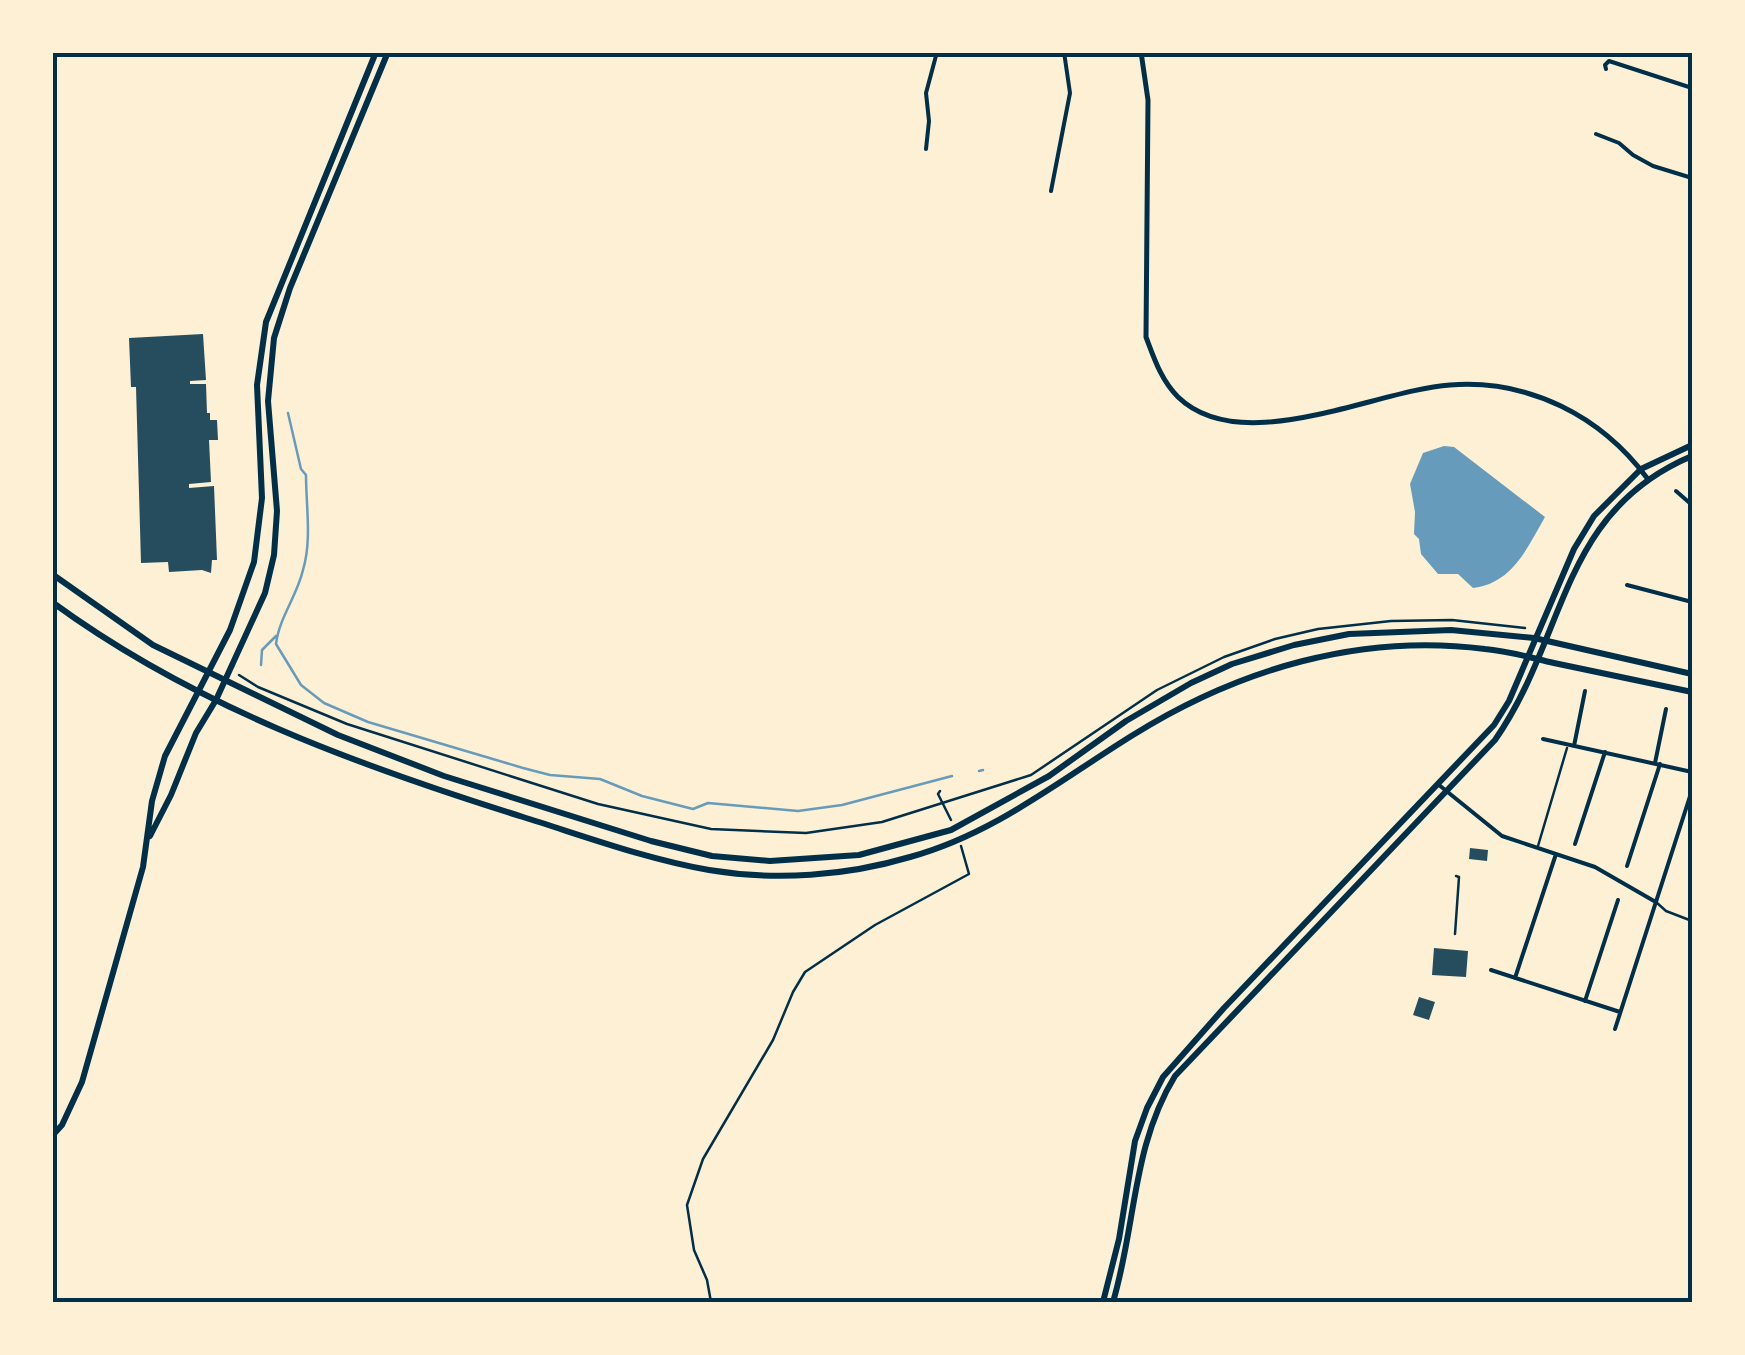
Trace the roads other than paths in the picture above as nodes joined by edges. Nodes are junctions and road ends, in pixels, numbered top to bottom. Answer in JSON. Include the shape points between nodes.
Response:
{"nodes":[{"id":1,"x":376,"y":52,"type":"edge"},
{"id":2,"x":388,"y":52,"type":"edge"},
{"id":3,"x":937,"y":52,"type":"edge"},
{"id":4,"x":1064,"y":52,"type":"edge"},
{"id":5,"x":1140,"y":52,"type":"edge"},
{"id":6,"x":1606,"y":69,"type":"dead end"},
{"id":7,"x":1692,"y":88,"type":"edge"},
{"id":8,"x":1596,"y":134,"type":"dead end"},
{"id":9,"x":926,"y":149,"type":"dead end"},
{"id":10,"x":1692,"y":178,"type":"edge"},
{"id":11,"x":1051,"y":190,"type":"dead end"},
{"id":12,"x":1692,"y":445,"type":"edge"},
{"id":13,"x":1692,"y":456,"type":"edge"},
{"id":14,"x":1641,"y":469,"type":"junction"},
{"id":15,"x":1648,"y":478,"type":"junction"},
{"id":16,"x":1676,"y":491,"type":"dead end"},
{"id":17,"x":1692,"y":504,"type":"edge"},
{"id":18,"x":52,"y":574,"type":"edge"},
{"id":19,"x":1627,"y":586,"type":"dead end"},
{"id":20,"x":52,"y":602,"type":"edge"},
{"id":21,"x":1692,"y":602,"type":"edge"},
{"id":22,"x":1534,"y":638,"type":"junction"},
{"id":23,"x":1546,"y":641,"type":"junction"},
{"id":24,"x":1527,"y":657,"type":"junction"},
{"id":25,"x":1538,"y":660,"type":"junction"},
{"id":26,"x":208,"y":672,"type":"junction"},
{"id":27,"x":1692,"y":674,"type":"edge"},
{"id":28,"x":224,"y":681,"type":"junction"},
{"id":29,"x":197,"y":690,"type":"junction"},
{"id":30,"x":1585,"y":691,"type":"dead end"},
{"id":31,"x":1692,"y":692,"type":"edge"},
{"id":32,"x":216,"y":700,"type":"junction"},
{"id":33,"x":1666,"y":709,"type":"dead end"},
{"id":34,"x":1543,"y":740,"type":"dead end"},
{"id":35,"x":1571,"y":745,"type":"junction"},
{"id":36,"x":1605,"y":752,"type":"junction"},
{"id":37,"x":1657,"y":763,"type":"junction"},
{"id":38,"x":1692,"y":772,"type":"edge"},
{"id":39,"x":1440,"y":784,"type":"junction"},
{"id":40,"x":1692,"y":790,"type":"edge"},
{"id":41,"x":1447,"y":791,"type":"junction"},
{"id":42,"x":149,"y":838,"type":"junction"},
{"id":43,"x":1576,"y":844,"type":"dead end"},
{"id":44,"x":1538,"y":847,"type":"junction"},
{"id":45,"x":1556,"y":853,"type":"junction"},
{"id":46,"x":1627,"y":866,"type":"dead end"},
{"id":47,"x":1456,"y":876,"type":"dead end"},
{"id":48,"x":1618,"y":900,"type":"dead end"},
{"id":49,"x":1654,"y":902,"type":"junction"},
{"id":50,"x":1692,"y":920,"type":"edge"},
{"id":51,"x":1456,"y":934,"type":"dead end"},
{"id":52,"x":1491,"y":970,"type":"dead end"},
{"id":53,"x":1514,"y":978,"type":"junction"},
{"id":54,"x":1585,"y":1001,"type":"junction"},
{"id":55,"x":1620,"y":1012,"type":"junction"},
{"id":56,"x":1615,"y":1029,"type":"dead end"},
{"id":57,"x":52,"y":1136,"type":"edge"},
{"id":58,"x":1103,"y":1302,"type":"edge"},
{"id":59,"x":1112,"y":1302,"type":"edge"}],
"edges":[{"from":1,"to":26,"type":"main road","via":[[266,322],[257,385],[260,533],[243,597]]},
{"from":2,"to":28,"type":"main road","via":[[274,338],[268,402],[274,555],[254,621]]},
{"from":3,"to":9,"type":"street","via":[[926,93]]},
{"from":4,"to":11,"type":"street","via":[[1070,93]]},
{"from":5,"to":14,"type":"street","via":[[1148,100],[1146,337],[1179,398],[1210,416],[1291,420],[1450,384],[1497,387],[1581,416]]},
{"from":6,"to":7,"type":"street","via":[[1609,61]]},
{"from":8,"to":10,"type":"street","via":[[1653,166]]},
{"from":12,"to":14,"type":"main road"},
{"from":13,"to":15,"type":"main road"},
{"from":14,"to":15,"type":"street"},
{"from":14,"to":22,"type":"main road","via":[[1594,516]]},
{"from":15,"to":23,"type":"main road","via":[[1593,537]]},
{"from":16,"to":17,"type":"street"},
{"from":18,"to":26,"type":"main road","via":[[153,645]]},
{"from":19,"to":21,"type":"street"},
{"from":20,"to":29,"type":"main road"},
{"from":22,"to":23,"type":"main road"},
{"from":22,"to":24,"type":"main road"},
{"from":22,"to":28,"type":"main road","via":[[1378,631],[1294,645],[1191,683],[951,830],[905,846],[807,860],[712,856],[651,841],[444,776]]},
{"from":23,"to":25,"type":"main road"},
{"from":23,"to":27,"type":"main road"},
{"from":24,"to":25,"type":"main road"},
{"from":24,"to":32,"type":"main road","via":[[1398,646],[1300,660],[1197,698],[957,842],[863,868],[801,875],[711,870],[648,856],[331,753]]},
{"from":24,"to":39,"type":"main road","via":[[1502,714]]},
{"from":25,"to":31,"type":"main road"},
{"from":25,"to":41,"type":"main road","via":[[1516,710]]},
{"from":26,"to":28,"type":"main road"},
{"from":26,"to":29,"type":"main road"},
{"from":28,"to":32,"type":"main road"},
{"from":29,"to":32,"type":"main road"},
{"from":29,"to":42,"type":"main road","via":[[158,778]]},
{"from":30,"to":35,"type":"street"},
{"from":32,"to":42,"type":"main road"},
{"from":33,"to":37,"type":"street"},
{"from":34,"to":35,"type":"street"},
{"from":35,"to":36,"type":"street"},
{"from":35,"to":44,"type":"street"},
{"from":36,"to":37,"type":"street"},
{"from":36,"to":43,"type":"street"},
{"from":37,"to":38,"type":"street"},
{"from":37,"to":46,"type":"street"},
{"from":39,"to":41,"type":"street"},
{"from":39,"to":58,"type":"main road","via":[[1163,1078],[1135,1141]]},
{"from":40,"to":49,"type":"street"},
{"from":41,"to":44,"type":"street","via":[[1488,828]]},
{"from":41,"to":59,"type":"main road","via":[[1174,1076],[1144,1141]]},
{"from":42,"to":57,"type":"main road","via":[[82,1082]]},
{"from":44,"to":45,"type":"street"},
{"from":45,"to":49,"type":"street","via":[[1595,866]]},
{"from":45,"to":53,"type":"street"},
{"from":47,"to":51,"type":"street"},
{"from":48,"to":54,"type":"street"},
{"from":49,"to":50,"type":"street"},
{"from":49,"to":55,"type":"street"},
{"from":52,"to":53,"type":"street"},
{"from":53,"to":54,"type":"street"},
{"from":54,"to":55,"type":"street"},
{"from":55,"to":56,"type":"street"}]}
